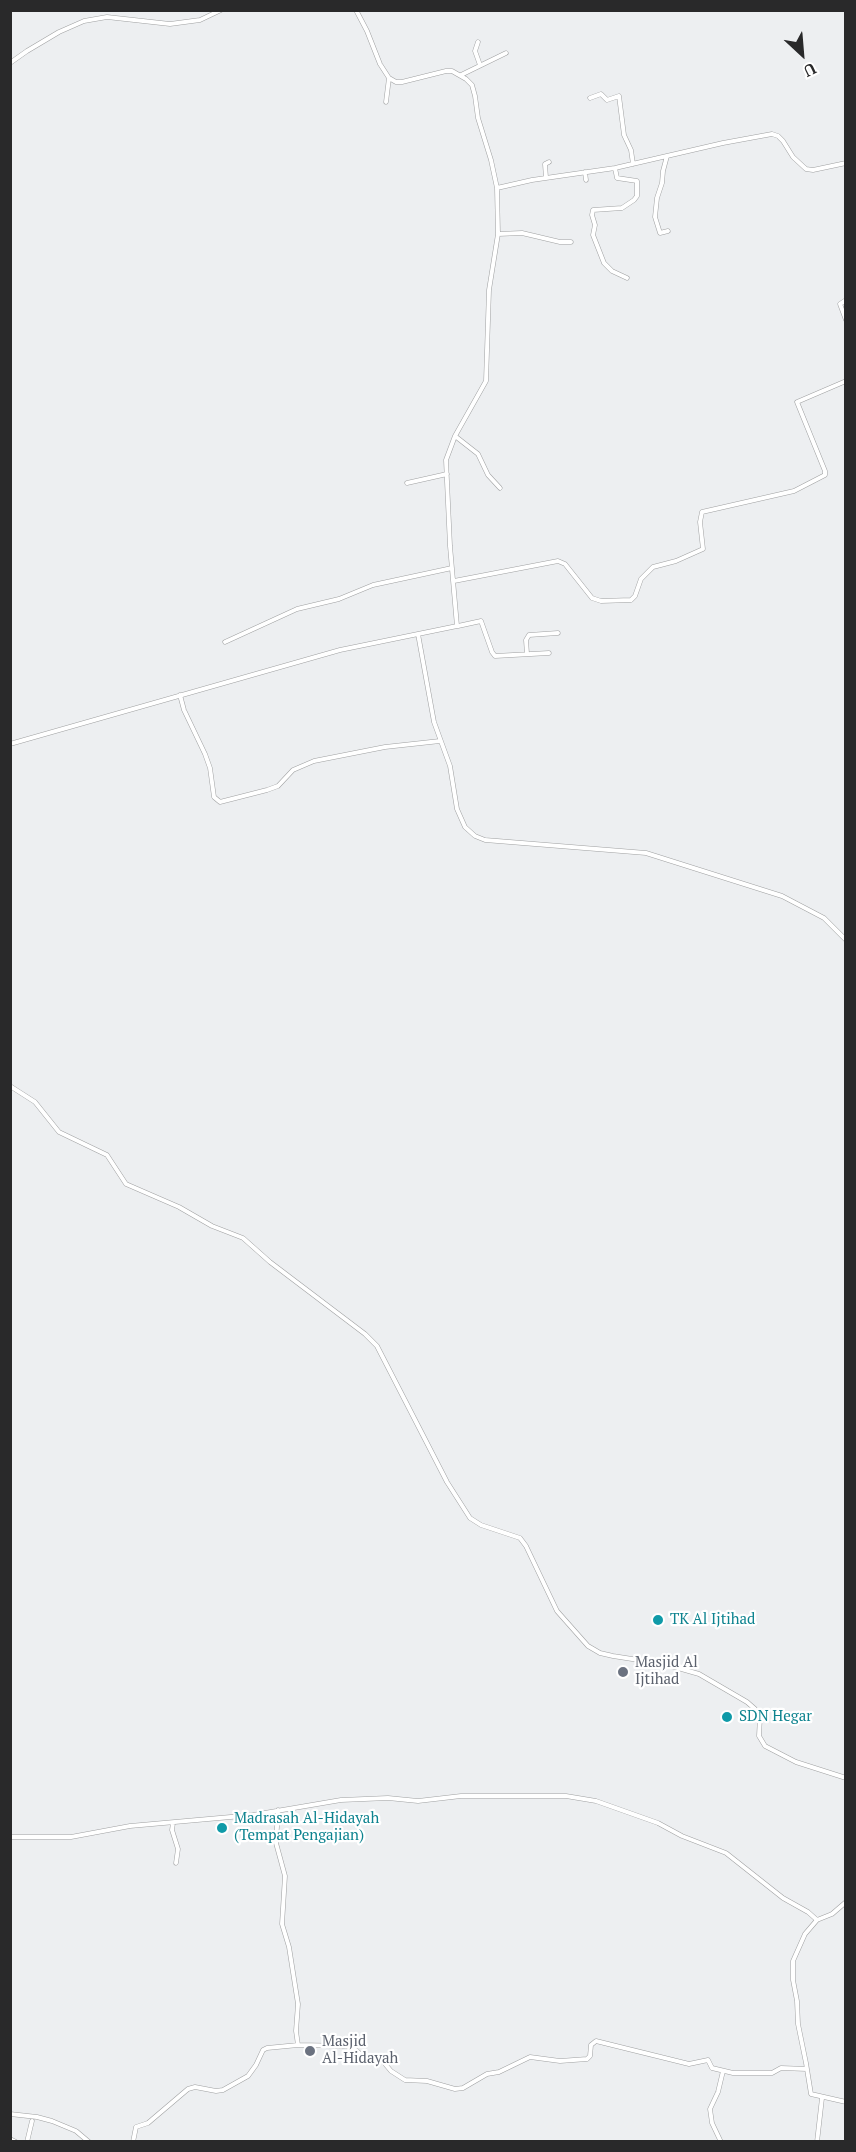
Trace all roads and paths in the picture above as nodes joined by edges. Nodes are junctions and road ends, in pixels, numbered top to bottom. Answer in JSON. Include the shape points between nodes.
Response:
{"nodes":[{"id":1,"x":221,"y":10,"type":"edge"},
{"id":2,"x":356,"y":10,"type":"edge"},
{"id":3,"x":478,"y":42,"type":"dead end"},
{"id":4,"x":506,"y":53,"type":"dead end"},
{"id":5,"x":10,"y":63,"type":"edge"},
{"id":6,"x":480,"y":65,"type":"junction"},
{"id":7,"x":460,"y":75,"type":"junction"},
{"id":8,"x":388,"y":78,"type":"junction"},
{"id":9,"x":590,"y":98,"type":"dead end"},
{"id":10,"x":386,"y":102,"type":"dead end"},
{"id":11,"x":667,"y":156,"type":"junction"},
{"id":12,"x":549,"y":162,"type":"dead end"},
{"id":13,"x":846,"y":163,"type":"edge"},
{"id":14,"x":633,"y":164,"type":"junction"},
{"id":15,"x":615,"y":168,"type":"junction"},
{"id":16,"x":585,"y":172,"type":"junction"},
{"id":17,"x":546,"y":178,"type":"junction"},
{"id":18,"x":585,"y":180,"type":"dead end"},
{"id":19,"x":497,"y":188,"type":"junction"},
{"id":20,"x":668,"y":231,"type":"dead end"},
{"id":21,"x":498,"y":234,"type":"junction"},
{"id":22,"x":571,"y":242,"type":"dead end"},
{"id":23,"x":627,"y":278,"type":"dead end"},
{"id":24,"x":846,"y":300,"type":"edge"},
{"id":25,"x":846,"y":320,"type":"edge"},
{"id":26,"x":846,"y":381,"type":"edge"},
{"id":27,"x":455,"y":436,"type":"junction"},
{"id":28,"x":447,"y":474,"type":"junction"},
{"id":29,"x":406,"y":483,"type":"dead end"},
{"id":30,"x":500,"y":488,"type":"dead end"},
{"id":31,"x":452,"y":568,"type":"junction"},
{"id":32,"x":454,"y":581,"type":"junction"},
{"id":33,"x":457,"y":626,"type":"junction"},
{"id":34,"x":558,"y":633,"type":"dead end"},
{"id":35,"x":418,"y":634,"type":"junction"},
{"id":36,"x":225,"y":642,"type":"dead end"},
{"id":37,"x":549,"y":652,"type":"dead end"},
{"id":38,"x":527,"y":654,"type":"junction"},
{"id":39,"x":180,"y":695,"type":"junction"},
{"id":40,"x":440,"y":741,"type":"junction"},
{"id":41,"x":10,"y":744,"type":"edge"},
{"id":42,"x":846,"y":940,"type":"edge"},
{"id":43,"x":10,"y":1086,"type":"edge"},
{"id":44,"x":846,"y":1778,"type":"edge"},
{"id":45,"x":278,"y":1810,"type":"junction"},
{"id":46,"x":173,"y":1823,"type":"junction"},
{"id":47,"x":10,"y":1837,"type":"edge"},
{"id":48,"x":176,"y":1863,"type":"dead end"},
{"id":49,"x":846,"y":1902,"type":"edge"},
{"id":50,"x":817,"y":1920,"type":"junction"},
{"id":51,"x":298,"y":2045,"type":"junction"},
{"id":52,"x":807,"y":2069,"type":"junction"},
{"id":53,"x":723,"y":2071,"type":"junction"},
{"id":54,"x":822,"y":2098,"type":"junction"},
{"id":55,"x":846,"y":2103,"type":"edge"},
{"id":56,"x":10,"y":2114,"type":"edge"},
{"id":57,"x":32,"y":2121,"type":"dead end"},
{"id":58,"x":10,"y":2139,"type":"edge"},
{"id":59,"x":16,"y":2142,"type":"edge"},
{"id":60,"x":27,"y":2142,"type":"edge"},
{"id":61,"x":89,"y":2142,"type":"edge"},
{"id":62,"x":133,"y":2142,"type":"edge"},
{"id":63,"x":720,"y":2142,"type":"edge"},
{"id":64,"x":817,"y":2142,"type":"edge"}],
"edges":[{"from":1,"to":5,"type":"street","via":[[184,23],[106,17],[84,21]]},
{"from":2,"to":8,"type":"street"},
{"from":3,"to":6,"type":"street","via":[[475,51]]},
{"from":4,"to":6,"type":"street"},
{"from":6,"to":7,"type":"street"},
{"from":7,"to":8,"type":"street","via":[[446,71],[399,83]]},
{"from":7,"to":19,"type":"street","via":[[472,86]]},
{"from":8,"to":10,"type":"street"},
{"from":9,"to":14,"type":"street","via":[[601,94],[607,100],[619,96]]},
{"from":11,"to":13,"type":"street","via":[[772,134],[783,141],[806,169]]},
{"from":11,"to":14,"type":"street"},
{"from":11,"to":20,"type":"street","via":[[655,218],[659,232]]},
{"from":12,"to":17,"type":"street","via":[[545,164]]},
{"from":14,"to":15,"type":"street"},
{"from":15,"to":16,"type":"street"},
{"from":15,"to":23,"type":"street","via":[[617,178],[637,181],[637,196],[622,208],[593,210],[593,235],[604,263]]},
{"from":16,"to":17,"type":"street"},
{"from":16,"to":18,"type":"street"},
{"from":17,"to":19,"type":"street"},
{"from":19,"to":21,"type":"street"},
{"from":21,"to":22,"type":"street","via":[[522,233]]},
{"from":21,"to":27,"type":"street","via":[[489,290],[486,381]]},
{"from":24,"to":25,"type":"street","via":[[840,304]]},
{"from":26,"to":32,"type":"street","via":[[798,402],[825,475],[796,490],[702,512],[703,549],[653,567],[642,578],[631,600],[601,602],[592,598],[559,561]]},
{"from":27,"to":28,"type":"street","via":[[446,460]]},
{"from":27,"to":30,"type":"street","via":[[478,454],[488,475]]},
{"from":28,"to":29,"type":"street"},
{"from":28,"to":31,"type":"street"},
{"from":31,"to":32,"type":"street"},
{"from":31,"to":36,"type":"street","via":[[373,585],[339,599],[297,609]]},
{"from":32,"to":33,"type":"street"},
{"from":33,"to":35,"type":"street"},
{"from":33,"to":38,"type":"street","via":[[481,621],[495,656]]},
{"from":34,"to":38,"type":"street","via":[[529,635]]},
{"from":35,"to":39,"type":"street","via":[[340,650]]},
{"from":35,"to":40,"type":"street"},
{"from":37,"to":38,"type":"street"},
{"from":39,"to":40,"type":"street","via":[[205,754],[214,797],[219,802],[278,786],[292,770],[314,761]]},
{"from":39,"to":41,"type":"street"},
{"from":40,"to":42,"type":"street","via":[[450,766],[461,819],[475,836],[646,853],[782,896],[824,918]]},
{"from":43,"to":44,"type":"street","via":[[35,1102],[59,1132],[107,1155],[126,1184],[243,1238],[365,1334],[377,1346],[471,1518],[520,1538],[557,1611],[588,1646],[600,1653],[699,1674],[755,1709],[760,1715],[760,1739],[765,1746],[796,1762]]},
{"from":45,"to":46,"type":"street"},
{"from":45,"to":50,"type":"street","via":[[341,1800],[388,1798],[583,1798],[658,1822],[682,1836],[726,1852]]},
{"from":45,"to":51,"type":"street","via":[[276,1843],[285,1876],[282,1924],[298,2004]]},
{"from":46,"to":47,"type":"street","via":[[71,1837]]},
{"from":46,"to":48,"type":"street","via":[[178,1849]]},
{"from":49,"to":50,"type":"street"},
{"from":50,"to":52,"type":"street","via":[[805,1934],[792,1969]]},
{"from":51,"to":53,"type":"street","via":[[351,2046],[367,2060],[381,2059],[405,2080],[455,2089],[530,2057],[587,2059],[591,2045],[597,2041],[689,2064],[708,2060],[712,2068]]},
{"from":51,"to":62,"type":"street","via":[[275,2045],[263,2050],[248,2076],[224,2090],[195,2086],[188,2089],[148,2123],[136,2127]]},
{"from":52,"to":53,"type":"street","via":[[781,2068],[772,2073]]},
{"from":52,"to":54,"type":"street","via":[[809,2091]]},
{"from":53,"to":63,"type":"street","via":[[710,2109]]},
{"from":54,"to":55,"type":"street"},
{"from":54,"to":64,"type":"street"},
{"from":56,"to":61,"type":"street","via":[[52,2121],[76,2131]]},
{"from":57,"to":60,"type":"street"},
{"from":58,"to":59,"type":"street"}]}
